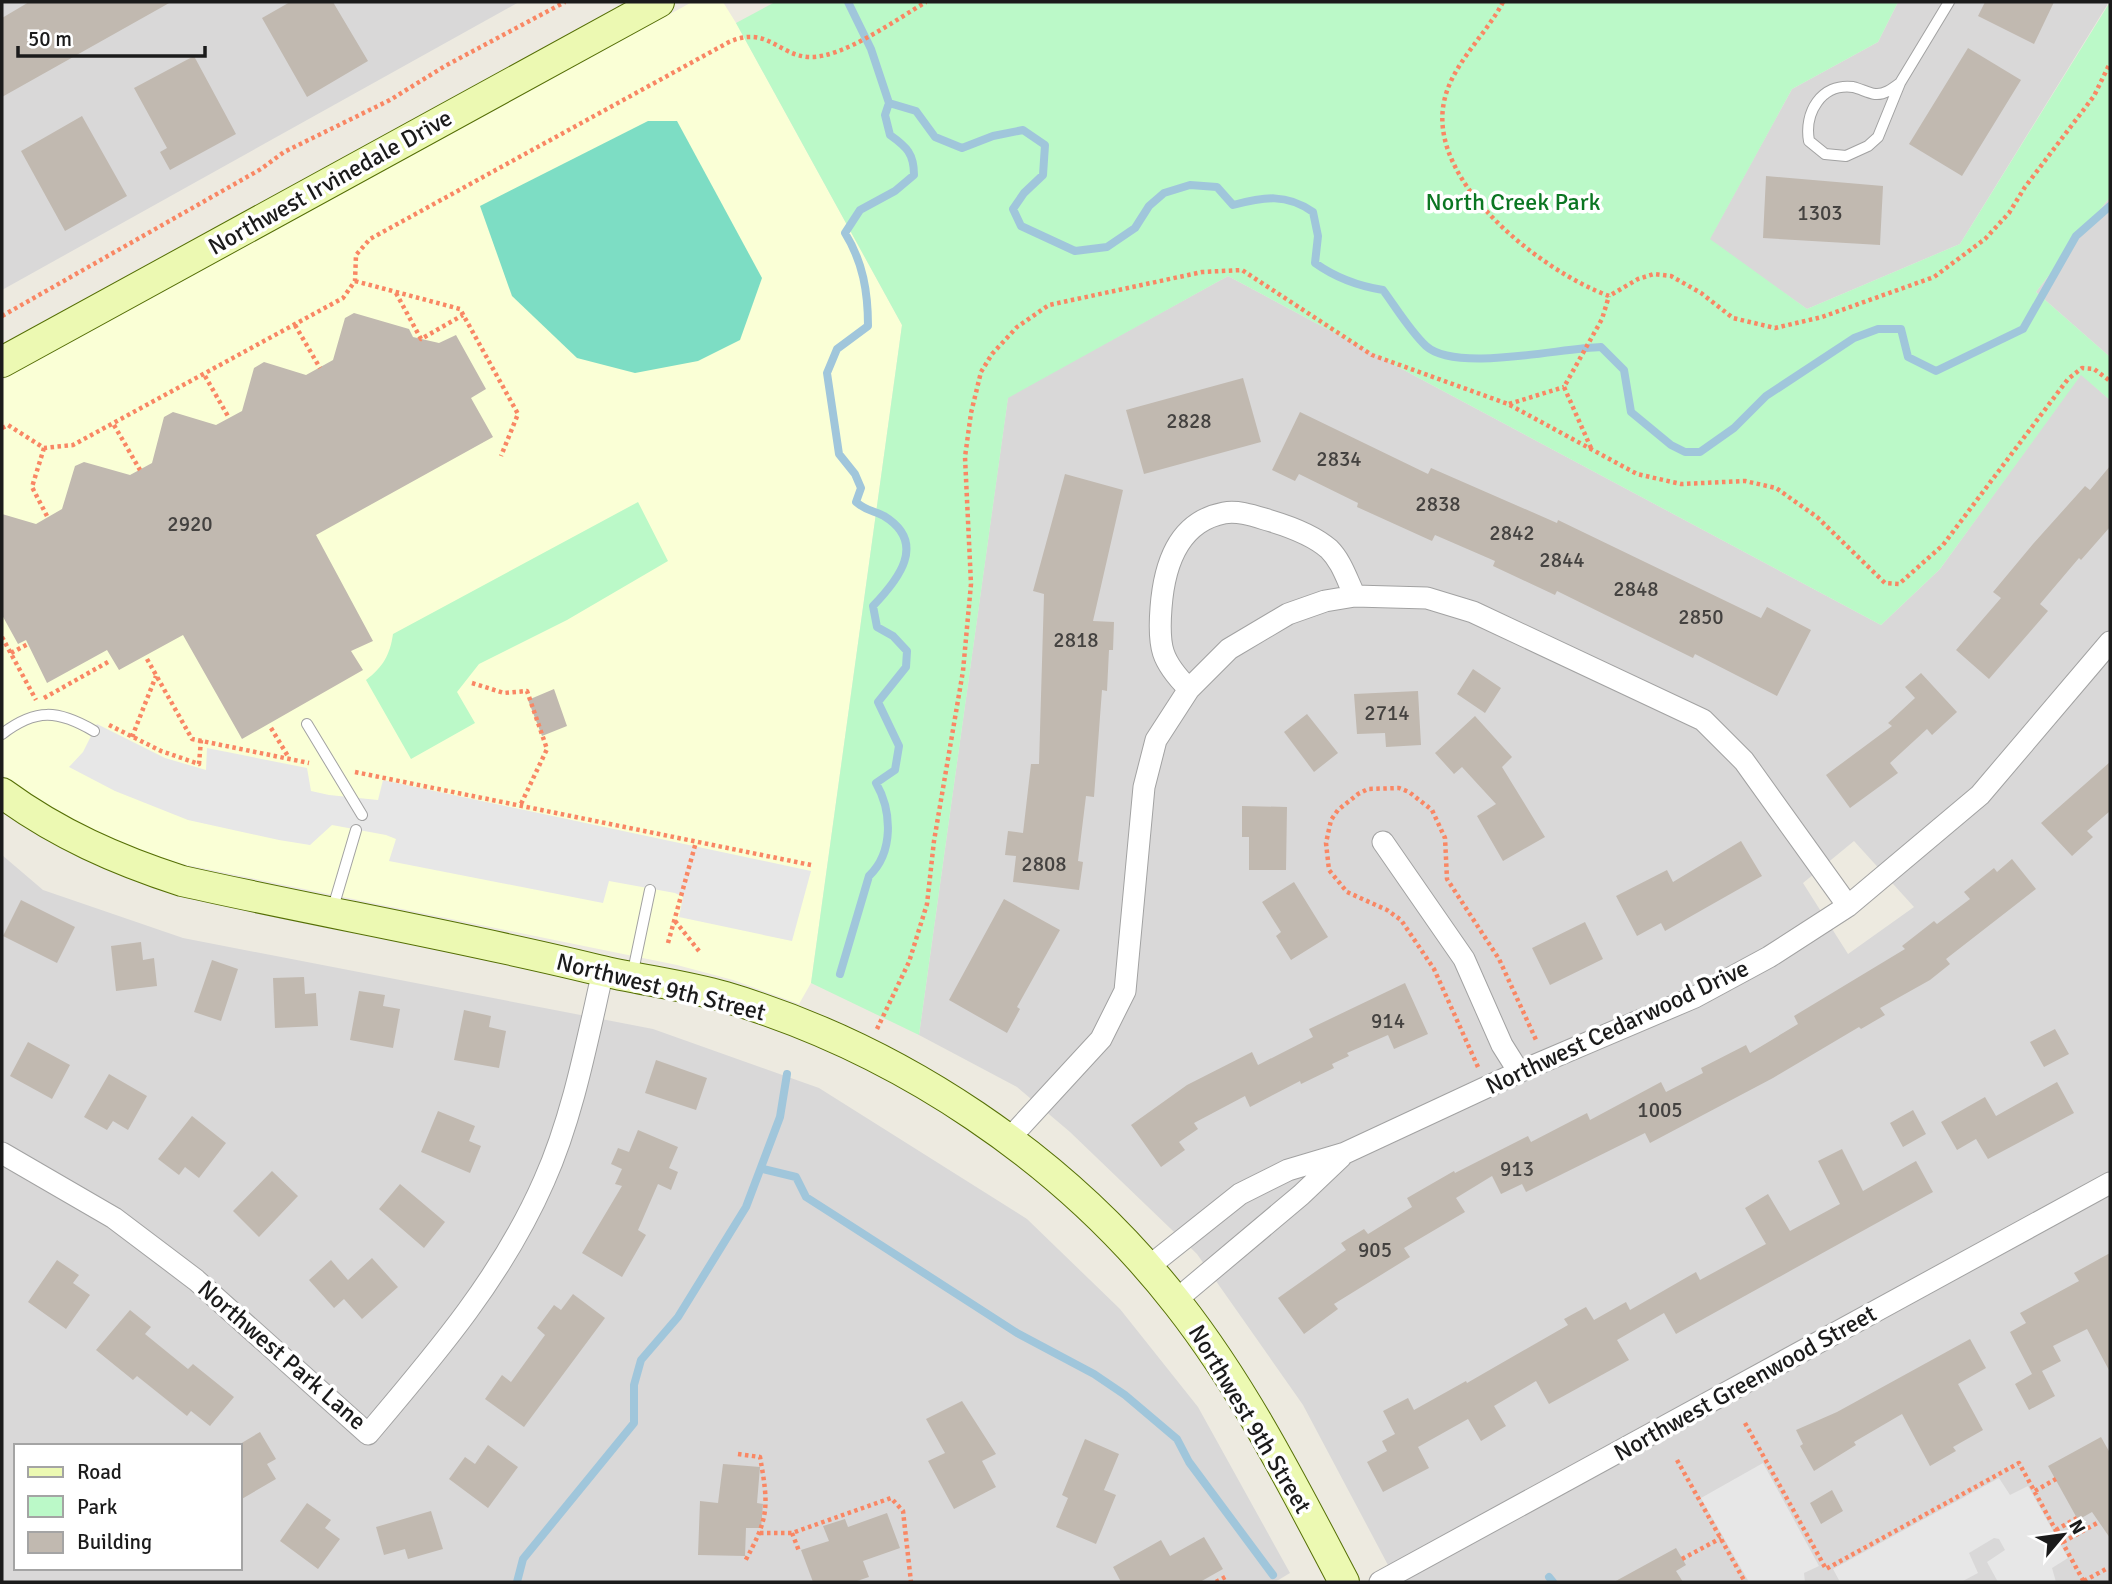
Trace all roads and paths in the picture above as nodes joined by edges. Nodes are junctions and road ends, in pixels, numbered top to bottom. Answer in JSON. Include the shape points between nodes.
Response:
{"nodes":[{"id":1,"x":565,"y":2,"type":"edge"},
{"id":2,"x":659,"y":2,"type":"edge"},
{"id":3,"x":926,"y":2,"type":"edge"},
{"id":4,"x":1503,"y":2,"type":"edge"},
{"id":5,"x":1949,"y":2,"type":"edge"},
{"id":6,"x":2110,"y":63,"type":"edge"},
{"id":7,"x":1900,"y":83,"type":"junction"},
{"id":8,"x":355,"y":281,"type":"junction"},
{"id":9,"x":395,"y":292,"type":"junction"},
{"id":10,"x":1609,"y":296,"type":"junction"},
{"id":11,"x":463,"y":315,"type":"junction"},
{"id":12,"x":2,"y":316,"type":"edge"},
{"id":13,"x":295,"y":325,"type":"junction"},
{"id":14,"x":2,"y":362,"type":"edge"},
{"id":15,"x":320,"y":368,"type":"dead end"},
{"id":16,"x":205,"y":376,"type":"junction"},
{"id":17,"x":2110,"y":381,"type":"edge"},
{"id":18,"x":1564,"y":387,"type":"junction"},
{"id":19,"x":1508,"y":404,"type":"junction"},
{"id":20,"x":229,"y":418,"type":"dead end"},
{"id":21,"x":114,"y":425,"type":"junction"},
{"id":22,"x":2,"y":428,"type":"edge"},
{"id":23,"x":44,"y":448,"type":"junction"},
{"id":24,"x":1591,"y":449,"type":"junction"},
{"id":25,"x":500,"y":456,"type":"dead end"},
{"id":26,"x":140,"y":470,"type":"dead end"},
{"id":27,"x":48,"y":518,"type":"dead end"},
{"id":28,"x":1355,"y":596,"type":"junction"},
{"id":29,"x":2,"y":637,"type":"edge"},
{"id":30,"x":2110,"y":642,"type":"edge"},
{"id":31,"x":28,"y":644,"type":"dead end"},
{"id":32,"x":10,"y":653,"type":"junction"},
{"id":33,"x":147,"y":659,"type":"dead end"},
{"id":34,"x":108,"y":662,"type":"dead end"},
{"id":35,"x":156,"y":674,"type":"junction"},
{"id":36,"x":472,"y":683,"type":"dead end"},
{"id":37,"x":1189,"y":689,"type":"junction"},
{"id":38,"x":307,"y":724,"type":"dead end"},
{"id":39,"x":271,"y":728,"type":"dead end"},
{"id":40,"x":94,"y":731,"type":"dead end"},
{"id":41,"x":2,"y":734,"type":"edge"},
{"id":42,"x":132,"y":737,"type":"dead end"},
{"id":43,"x":289,"y":758,"type":"junction"},
{"id":44,"x":332,"y":767,"type":"junction"},
{"id":45,"x":2,"y":793,"type":"edge"},
{"id":46,"x":520,"y":806,"type":"junction"},
{"id":47,"x":362,"y":816,"type":"dead end"},
{"id":48,"x":356,"y":830,"type":"dead end"},
{"id":49,"x":696,"y":842,"type":"junction"},
{"id":50,"x":1383,"y":842,"type":"dead end"},
{"id":51,"x":811,"y":865,"type":"dead end"},
{"id":52,"x":650,"y":890,"type":"dead end"},
{"id":53,"x":1848,"y":906,"type":"junction"},
{"id":54,"x":331,"y":913,"type":"junction"},
{"id":55,"x":674,"y":921,"type":"junction"},
{"id":56,"x":668,"y":943,"type":"dead end"},
{"id":57,"x":699,"y":951,"type":"dead end"},
{"id":58,"x":603,"y":971,"type":"junction"},
{"id":59,"x":632,"y":976,"type":"junction"},
{"id":60,"x":865,"y":1051,"type":"junction"},
{"id":61,"x":1519,"y":1072,"type":"junction"},
{"id":62,"x":1007,"y":1140,"type":"junction"},
{"id":63,"x":2,"y":1153,"type":"edge"},
{"id":64,"x":1345,"y":1153,"type":"junction"},
{"id":65,"x":2110,"y":1182,"type":"edge"},
{"id":66,"x":1147,"y":1268,"type":"junction"},
{"id":67,"x":1176,"y":1300,"type":"junction"},
{"id":68,"x":1745,"y":1423,"type":"dead end"},
{"id":69,"x":738,"y":1454,"type":"dead end"},
{"id":70,"x":1677,"y":1460,"type":"dead end"},
{"id":71,"x":2056,"y":1479,"type":"dead end"},
{"id":72,"x":2035,"y":1491,"type":"junction"},
{"id":73,"x":2077,"y":1518,"type":"dead end"},
{"id":74,"x":2099,"y":1522,"type":"dead end"},
{"id":75,"x":2056,"y":1530,"type":"junction"},
{"id":76,"x":761,"y":1533,"type":"junction"},
{"id":77,"x":792,"y":1533,"type":"junction"},
{"id":78,"x":1721,"y":1538,"type":"junction"},
{"id":79,"x":2063,"y":1542,"type":"junction"},
{"id":80,"x":799,"y":1551,"type":"dead end"},
{"id":81,"x":1682,"y":1559,"type":"dead end"},
{"id":82,"x":744,"y":1563,"type":"dead end"},
{"id":83,"x":2106,"y":1569,"type":"dead end"},
{"id":84,"x":1227,"y":1576,"type":"dead end"},
{"id":85,"x":1743,"y":1581,"type":"edge"},
{"id":86,"x":911,"y":1582,"type":"edge"},
{"id":87,"x":1216,"y":1582,"type":"edge"},
{"id":88,"x":1344,"y":1582,"type":"edge"},
{"id":89,"x":1380,"y":1582,"type":"edge"},
{"id":90,"x":2084,"y":1582,"type":"edge"}],
"edges":[{"from":1,"to":12,"type":"path","via":[[390,100],[284,152]]},
{"from":2,"to":14,"type":"street","name":"Northwest Irvinedale Drive"},
{"from":3,"to":8,"type":"path","via":[[842,50],[813,58],[765,37],[746,36],[729,42],[370,239],[356,255]]},
{"from":4,"to":10,"type":"path","via":[[1444,100],[1447,150],[1457,172],[1502,226],[1563,275]]},
{"from":5,"to":7,"type":"lane"},
{"from":6,"to":10,"type":"path","via":[[2094,96],[2009,213],[1985,239],[1934,277],[1822,317],[1775,328],[1734,318],[1671,276],[1654,274],[1638,279]]},
{"from":7,"to":7,"type":"lane","via":[[1876,94],[1851,87],[1831,91],[1814,103],[1806,124],[1809,141],[1825,154],[1846,156],[1868,146],[1878,136]]},
{"from":8,"to":9,"type":"path"},
{"from":8,"to":13,"type":"path","via":[[343,298]]},
{"from":9,"to":11,"type":"path","via":[[460,309]]},
{"from":9,"to":11,"type":"path","via":[[421,339]]},
{"from":10,"to":18,"type":"path","via":[[1602,319]]},
{"from":11,"to":25,"type":"path","via":[[518,414]]},
{"from":13,"to":15,"type":"path"},
{"from":13,"to":16,"type":"path"},
{"from":16,"to":20,"type":"path"},
{"from":16,"to":21,"type":"path"},
{"from":17,"to":24,"type":"path","via":[[2094,369],[2082,368],[2068,379],[1952,534],[1899,584],[1877,579],[1817,517],[1776,488],[1745,481],[1658,481]]},
{"from":18,"to":19,"type":"path"},
{"from":18,"to":24,"type":"path"},
{"from":19,"to":24,"type":"path"},
{"from":19,"to":60,"type":"path","via":[[1371,355],[1242,270],[1202,272],[1058,302],[1004,338],[981,372],[971,412],[965,457],[969,628],[927,904],[909,962]]},
{"from":21,"to":23,"type":"path","via":[[73,445]]},
{"from":21,"to":26,"type":"path"},
{"from":22,"to":23,"type":"path","via":[[8,425]]},
{"from":23,"to":27,"type":"path","via":[[32,487]]},
{"from":28,"to":37,"type":"street","via":[[1287,614],[1250,634]]},
{"from":28,"to":37,"type":"street","via":[[1328,549],[1288,526],[1225,512],[1202,521],[1167,561],[1161,602],[1161,653],[1170,671]]},
{"from":28,"to":53,"type":"street","via":[[1427,598],[1473,612],[1703,720],[1744,761]]},
{"from":29,"to":32,"type":"path"},
{"from":30,"to":53,"type":"street","name":"Northwest Cedarwood Drive","via":[[1980,795]]},
{"from":31,"to":32,"type":"path"},
{"from":32,"to":34,"type":"path","via":[[38,700]]},
{"from":33,"to":35,"type":"path"},
{"from":35,"to":42,"type":"path"},
{"from":35,"to":43,"type":"path","via":[[192,739]]},
{"from":36,"to":46,"type":"path","via":[[504,693],[527,691],[547,749]]},
{"from":37,"to":62,"type":"street","via":[[1156,740],[1144,787],[1125,991],[1101,1039]]},
{"from":38,"to":44,"type":"lane"},
{"from":39,"to":43,"type":"path"},
{"from":40,"to":41,"type":"lane","via":[[57,714],[34,716]]},
{"from":43,"to":44,"type":"path"},
{"from":44,"to":46,"type":"path"},
{"from":44,"to":47,"type":"lane"},
{"from":45,"to":54,"type":"street","name":"Northwest 9th Street","via":[[69,837],[125,862],[182,881]]},
{"from":46,"to":49,"type":"path"},
{"from":48,"to":54,"type":"lane"},
{"from":49,"to":51,"type":"path"},
{"from":49,"to":55,"type":"path"},
{"from":50,"to":61,"type":"street","via":[[1464,960]]},
{"from":52,"to":59,"type":"lane"},
{"from":53,"to":61,"type":"street","name":"Northwest Cedarwood Drive","via":[[1695,997]]},
{"from":54,"to":58,"type":"street","name":"Northwest 9th Street"},
{"from":55,"to":56,"type":"path"},
{"from":55,"to":57,"type":"path"},
{"from":58,"to":59,"type":"street","name":"Northwest 9th Street"},
{"from":58,"to":63,"type":"street","name":"Northwest Park Lane","via":[[556,1149],[523,1225],[464,1317],[368,1434],[196,1280],[114,1218]]},
{"from":59,"to":60,"type":"street","name":"Northwest 9th Street","via":[[724,997]]},
{"from":60,"to":62,"type":"street","name":"Northwest 9th Street"},
{"from":61,"to":64,"type":"street","name":"Northwest Cedarwood Drive"},
{"from":62,"to":66,"type":"street","name":"Northwest 9th Street","via":[[1071,1191]]},
{"from":64,"to":66,"type":"street","name":"Northwest Cedarwood Drive","via":[[1287,1170],[1240,1194]]},
{"from":64,"to":67,"type":"street","name":"Northwest Cedarwood Drive"},
{"from":65,"to":89,"type":"street","name":"Northwest Greenwood Street"},
{"from":66,"to":67,"type":"street","name":"Northwest 9th Street"},
{"from":67,"to":88,"type":"street","name":"Northwest 9th Street","via":[[1233,1382]]},
{"from":68,"to":72,"type":"path","via":[[1826,1569],[2019,1463]]},
{"from":69,"to":76,"type":"path","via":[[760,1457],[766,1502]]},
{"from":70,"to":78,"type":"path"},
{"from":71,"to":72,"type":"path"},
{"from":72,"to":75,"type":"path"},
{"from":73,"to":75,"type":"path"},
{"from":74,"to":79,"type":"path"},
{"from":75,"to":79,"type":"path"},
{"from":76,"to":77,"type":"path"},
{"from":76,"to":82,"type":"path"},
{"from":77,"to":80,"type":"path"},
{"from":77,"to":86,"type":"path","via":[[891,1498],[903,1511]]},
{"from":78,"to":81,"type":"path"},
{"from":78,"to":85,"type":"path"},
{"from":79,"to":90,"type":"path"},
{"from":83,"to":90,"type":"path"},
{"from":84,"to":87,"type":"path"}]}
